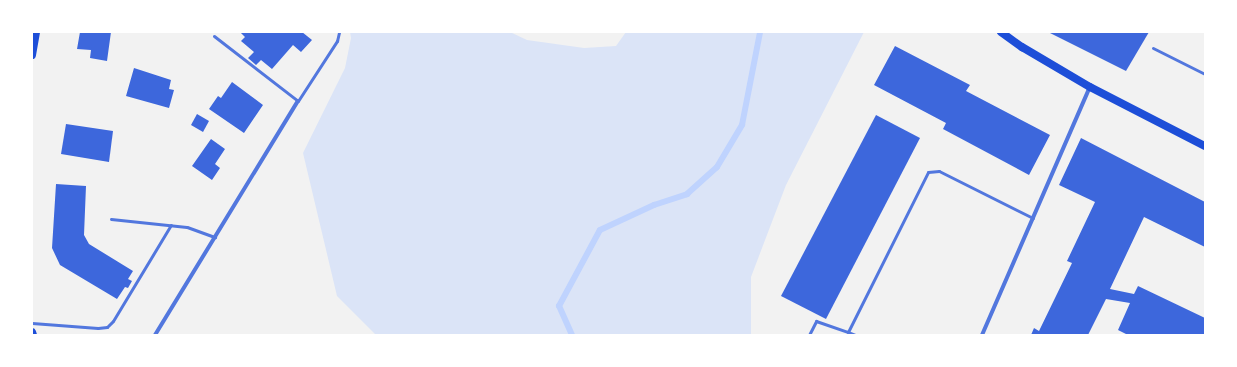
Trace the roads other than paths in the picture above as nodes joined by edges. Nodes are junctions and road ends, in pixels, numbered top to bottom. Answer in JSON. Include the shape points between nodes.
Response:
{"nodes":[{"id":1,"x":36,"y":32,"type":"edge"},
{"id":2,"x":339,"y":32,"type":"edge"},
{"id":3,"x":1001,"y":32,"type":"edge"},
{"id":4,"x":214,"y":36,"type":"dead end"},
{"id":5,"x":1153,"y":48,"type":"dead end"},
{"id":6,"x":32,"y":55,"type":"edge"},
{"id":7,"x":1205,"y":74,"type":"edge"},
{"id":8,"x":1090,"y":87,"type":"junction"},
{"id":9,"x":298,"y":101,"type":"junction"},
{"id":10,"x":1205,"y":146,"type":"edge"},
{"id":11,"x":1033,"y":218,"type":"junction"},
{"id":12,"x":111,"y":219,"type":"dead end"},
{"id":13,"x":170,"y":226,"type":"junction"},
{"id":14,"x":215,"y":237,"type":"junction"},
{"id":15,"x":32,"y":323,"type":"edge"},
{"id":16,"x":32,"y":332,"type":"edge"},
{"id":17,"x":848,"y":332,"type":"junction"},
{"id":18,"x":33,"y":335,"type":"edge"},
{"id":19,"x":155,"y":335,"type":"edge"},
{"id":20,"x":809,"y":335,"type":"edge"},
{"id":21,"x":855,"y":335,"type":"edge"},
{"id":22,"x":982,"y":335,"type":"edge"}],
"edges":[{"from":1,"to":6,"type":"main road"},
{"from":2,"to":9,"type":"lane","via":[[337,42]]},
{"from":3,"to":8,"type":"main road"},
{"from":4,"to":9,"type":"lane"},
{"from":5,"to":7,"type":"lane"},
{"from":8,"to":10,"type":"main road"},
{"from":8,"to":11,"type":"street"},
{"from":9,"to":14,"type":"street"},
{"from":11,"to":17,"type":"lane","via":[[939,171],[928,172]]},
{"from":11,"to":22,"type":"street"},
{"from":12,"to":13,"type":"lane"},
{"from":13,"to":14,"type":"lane","via":[[196,230]]},
{"from":13,"to":15,"type":"lane","via":[[107,327]]},
{"from":14,"to":19,"type":"street"},
{"from":16,"to":18,"type":"main road"},
{"from":17,"to":20,"type":"lane","via":[[816,321]]},
{"from":17,"to":21,"type":"lane"}]}
